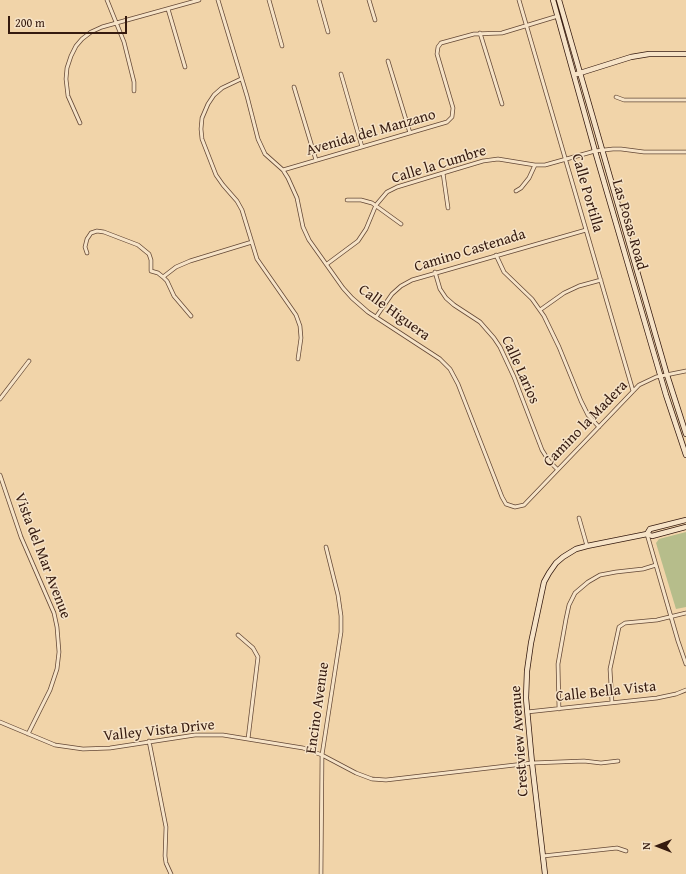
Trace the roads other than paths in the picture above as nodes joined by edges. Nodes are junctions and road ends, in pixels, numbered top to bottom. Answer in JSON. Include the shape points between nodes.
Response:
{"nodes":[{"id":1,"x":107,"y":0,"type":"edge"},
{"id":2,"x":199,"y":0,"type":"edge"},
{"id":3,"x":218,"y":0,"type":"edge"},
{"id":4,"x":269,"y":0,"type":"edge"},
{"id":5,"x":320,"y":0,"type":"edge"},
{"id":6,"x":369,"y":0,"type":"edge"},
{"id":7,"x":519,"y":0,"type":"edge"},
{"id":8,"x":553,"y":0,"type":"edge"},
{"id":9,"x":559,"y":0,"type":"edge"},
{"id":10,"x":168,"y":8,"type":"junction"},
{"id":11,"x":558,"y":16,"type":"junction"},
{"id":12,"x":563,"y":16,"type":"junction"},
{"id":13,"x":375,"y":20,"type":"dead end"},
{"id":14,"x":116,"y":22,"type":"junction"},
{"id":15,"x":527,"y":25,"type":"junction"},
{"id":16,"x":328,"y":32,"type":"dead end"},
{"id":17,"x":480,"y":33,"type":"junction"},
{"id":18,"x":282,"y":46,"type":"dead end"},
{"id":19,"x":686,"y":54,"type":"edge"},
{"id":20,"x":388,"y":61,"type":"dead end"},
{"id":21,"x":185,"y":67,"type":"dead end"},
{"id":22,"x":580,"y":73,"type":"junction"},
{"id":23,"x":340,"y":74,"type":"dead end"},
{"id":24,"x":574,"y":75,"type":"junction"},
{"id":25,"x":241,"y":79,"type":"junction"},
{"id":26,"x":294,"y":87,"type":"dead end"},
{"id":27,"x":134,"y":91,"type":"dead end"},
{"id":28,"x":616,"y":97,"type":"dead end"},
{"id":29,"x":686,"y":100,"type":"edge"},
{"id":30,"x":502,"y":104,"type":"dead end"},
{"id":31,"x":80,"y":122,"type":"dead end"},
{"id":32,"x":410,"y":133,"type":"junction"},
{"id":33,"x":362,"y":147,"type":"junction"},
{"id":34,"x":602,"y":150,"type":"junction"},
{"id":35,"x":595,"y":151,"type":"junction"},
{"id":36,"x":686,"y":152,"type":"edge"},
{"id":37,"x":566,"y":159,"type":"junction"},
{"id":38,"x":316,"y":160,"type":"junction"},
{"id":39,"x":535,"y":165,"type":"junction"},
{"id":40,"x":283,"y":170,"type":"junction"},
{"id":41,"x":443,"y":173,"type":"junction"},
{"id":42,"x":516,"y":191,"type":"dead end"},
{"id":43,"x":347,"y":200,"type":"dead end"},
{"id":44,"x":376,"y":205,"type":"junction"},
{"id":45,"x":448,"y":208,"type":"dead end"},
{"id":46,"x":402,"y":224,"type":"dead end"},
{"id":47,"x":586,"y":230,"type":"junction"},
{"id":48,"x":252,"y":242,"type":"junction"},
{"id":49,"x":87,"y":253,"type":"dead end"},
{"id":50,"x":496,"y":255,"type":"junction"},
{"id":51,"x":327,"y":264,"type":"junction"},
{"id":52,"x":435,"y":272,"type":"junction"},
{"id":53,"x":163,"y":276,"type":"junction"},
{"id":54,"x":601,"y":280,"type":"junction"},
{"id":55,"x":540,"y":310,"type":"junction"},
{"id":56,"x":190,"y":316,"type":"dead end"},
{"id":57,"x":376,"y":317,"type":"junction"},
{"id":58,"x":298,"y":359,"type":"dead end"},
{"id":59,"x":29,"y":361,"type":"dead end"},
{"id":60,"x":686,"y":371,"type":"edge"},
{"id":61,"x":667,"y":375,"type":"junction"},
{"id":62,"x":661,"y":376,"type":"junction"},
{"id":63,"x":633,"y":391,"type":"junction"},
{"id":64,"x":0,"y":399,"type":"edge"},
{"id":65,"x":599,"y":427,"type":"junction"},
{"id":66,"x":686,"y":434,"type":"edge"},
{"id":67,"x":686,"y":455,"type":"edge"},
{"id":68,"x":558,"y":469,"type":"junction"},
{"id":69,"x":0,"y":476,"type":"edge"},
{"id":70,"x":512,"y":507,"type":"joint"},
{"id":71,"x":579,"y":518,"type":"dead end"},
{"id":72,"x":686,"y":520,"type":"edge"},
{"id":73,"x":686,"y":527,"type":"edge"},
{"id":74,"x":647,"y":534,"type":"junction"},
{"id":75,"x":587,"y":546,"type":"junction"},
{"id":76,"x":326,"y":547,"type":"dead end"},
{"id":77,"x":656,"y":565,"type":"junction"},
{"id":78,"x":686,"y":613,"type":"edge"},
{"id":79,"x":671,"y":616,"type":"junction"},
{"id":80,"x":238,"y":635,"type":"dead end"},
{"id":81,"x":686,"y":664,"type":"edge"},
{"id":82,"x":686,"y":690,"type":"edge"},
{"id":83,"x":612,"y":703,"type":"junction"},
{"id":84,"x":559,"y":709,"type":"junction"},
{"id":85,"x":527,"y":712,"type":"junction"},
{"id":86,"x":0,"y":722,"type":"edge"},
{"id":87,"x":28,"y":734,"type":"junction"},
{"id":88,"x":248,"y":739,"type":"junction"},
{"id":89,"x":149,"y":741,"type":"junction"},
{"id":90,"x":322,"y":755,"type":"junction"},
{"id":91,"x":618,"y":761,"type":"dead end"},
{"id":92,"x":532,"y":763,"type":"junction"},
{"id":93,"x":626,"y":852,"type":"dead end"},
{"id":94,"x":543,"y":856,"type":"junction"},
{"id":95,"x":171,"y":874,"type":"edge"},
{"id":96,"x":321,"y":874,"type":"edge"},
{"id":97,"x":545,"y":874,"type":"edge"}],
"edges":[{"from":1,"to":14,"type":"street"},
{"from":2,"to":10,"type":"street"},
{"from":3,"to":25,"type":"street","name":"Calle Higuera"},
{"from":4,"to":18,"type":"street"},
{"from":5,"to":16,"type":"street"},
{"from":6,"to":13,"type":"street"},
{"from":7,"to":15,"type":"street","name":"Calle Portilla"},
{"from":8,"to":11,"type":"main road","name":"Las Posas Road"},
{"from":9,"to":12,"type":"main road","name":"Las Posas Road"},
{"from":10,"to":14,"type":"street"},
{"from":10,"to":21,"type":"street"},
{"from":11,"to":12,"type":"street","name":"Avenida del Manzano"},
{"from":11,"to":15,"type":"street","name":"Avenida del Manzano"},
{"from":11,"to":24,"type":"main road","name":"Las Posas Road"},
{"from":12,"to":22,"type":"main road","name":"Las Posas Road"},
{"from":14,"to":27,"type":"street","via":[[124,42]]},
{"from":14,"to":31,"type":"street","via":[[87,34],[76,46],[69,60],[67,90]]},
{"from":15,"to":17,"type":"street","name":"Avenida del Manzano","via":[[502,33]]},
{"from":15,"to":37,"type":"street","name":"Calle Portilla"},
{"from":17,"to":30,"type":"street"},
{"from":17,"to":32,"type":"street","name":"Avenida del Manzano","via":[[444,41],[439,45],[437,54],[453,115],[444,124]]},
{"from":19,"to":22,"type":"main road","via":[[637,56]]},
{"from":20,"to":32,"type":"street"},
{"from":22,"to":24,"type":"main road"},
{"from":22,"to":34,"type":"main road","name":"Las Posas Road"},
{"from":23,"to":33,"type":"street"},
{"from":24,"to":35,"type":"main road","name":"Las Posas Road"},
{"from":25,"to":40,"type":"street","name":"Calle Higuera","via":[[260,144],[265,154]]},
{"from":25,"to":48,"type":"street","via":[[226,85],[211,99],[204,113],[202,134],[216,175],[242,210]]},
{"from":26,"to":38,"type":"street"},
{"from":28,"to":29,"type":"street","via":[[624,100]]},
{"from":32,"to":33,"type":"street","name":"Avenida del Manzano"},
{"from":33,"to":38,"type":"street","name":"Avenida del Manzano"},
{"from":34,"to":35,"type":"street","name":"Calle la Cumbre"},
{"from":34,"to":36,"type":"street","name":"Calle la Cumbre"},
{"from":34,"to":61,"type":"main road","name":"Las Posas Road"},
{"from":35,"to":37,"type":"street","name":"Calle la Cumbre"},
{"from":35,"to":62,"type":"main road","name":"Las Posas Road"},
{"from":37,"to":39,"type":"street","name":"Calle la Cumbre"},
{"from":37,"to":47,"type":"street","name":"Calle Portilla"},
{"from":38,"to":40,"type":"street","name":"Avenida del Manzano"},
{"from":39,"to":41,"type":"street","name":"Calle la Cumbre","via":[[492,159]]},
{"from":39,"to":42,"type":"street","via":[[529,178]]},
{"from":40,"to":51,"type":"street","name":"Calle Higuera","via":[[297,198],[306,234]]},
{"from":41,"to":44,"type":"street","name":"Calle la Cumbre","via":[[394,188],[384,194]]},
{"from":41,"to":45,"type":"street"},
{"from":43,"to":44,"type":"street","via":[[366,201]]},
{"from":44,"to":46,"type":"street"},
{"from":44,"to":51,"type":"street","name":"Calle la Cumbre","via":[[358,241]]},
{"from":47,"to":50,"type":"street","name":"Camino Castenada"},
{"from":47,"to":54,"type":"street","name":"Calle Portilla"},
{"from":48,"to":53,"type":"street","via":[[190,260]]},
{"from":48,"to":58,"type":"street","via":[[257,259],[296,315],[301,338]]},
{"from":49,"to":53,"type":"street","via":[[85,244],[89,235],[97,231],[104,232],[144,248],[150,256],[151,271]]},
{"from":50,"to":52,"type":"street","name":"Camino Castenada"},
{"from":50,"to":55,"type":"street","via":[[504,272]]},
{"from":51,"to":57,"type":"street","name":"Calle Higuera","via":[[347,293]]},
{"from":52,"to":57,"type":"street","name":"Camino Castenada","via":[[401,286]]},
{"from":52,"to":68,"type":"street","name":"Calle Larios","via":[[440,290],[446,298],[480,322],[500,347],[514,376],[542,450]]},
{"from":53,"to":56,"type":"street","via":[[174,296]]},
{"from":54,"to":55,"type":"street","via":[[564,293]]},
{"from":54,"to":63,"type":"street","name":"Calle Portilla"},
{"from":55,"to":65,"type":"street","via":[[559,346],[585,409]]},
{"from":57,"to":70,"type":"street","name":"Calle Higuera","via":[[440,359],[450,370],[458,384],[502,497],[506,504]]},
{"from":59,"to":64,"type":"street"},
{"from":60,"to":61,"type":"street","name":"Camino la Madera"},
{"from":61,"to":62,"type":"street","name":"Camino la Madera"},
{"from":61,"to":66,"type":"main road","name":"Las Posas Road"},
{"from":62,"to":63,"type":"street","name":"Camino la Madera","via":[[644,382]]},
{"from":62,"to":67,"type":"main road","name":"Las Posas Road"},
{"from":63,"to":65,"type":"street","name":"Camino la Madera"},
{"from":65,"to":68,"type":"street","name":"Camino la Madera"},
{"from":68,"to":70,"type":"street","name":"Camino la Madera","via":[[524,505]]},
{"from":69,"to":87,"type":"street","name":"Vista del Mar Avenue","via":[[21,537],[54,613],[57,627],[57,669],[50,690]]},
{"from":71,"to":75,"type":"street"},
{"from":72,"to":74,"type":"main road","name":"Crestview Avenue","via":[[650,529]]},
{"from":73,"to":74,"type":"main road","name":"Crestview Avenue","via":[[652,536]]},
{"from":74,"to":75,"type":"main road","name":"Crestview Avenue"},
{"from":74,"to":77,"type":"street"},
{"from":75,"to":85,"type":"main road","name":"Crestview Avenue","via":[[561,559],[550,571],[543,585],[528,658]]},
{"from":76,"to":90,"type":"street","name":"Encino Avenue","via":[[338,595],[341,632]]},
{"from":77,"to":79,"type":"street"},
{"from":77,"to":84,"type":"street","via":[[600,575],[575,594],[569,605],[558,664]]},
{"from":78,"to":79,"type":"street"},
{"from":79,"to":81,"type":"street"},
{"from":79,"to":83,"type":"street","via":[[625,622],[619,627],[610,669]]},
{"from":80,"to":88,"type":"street","via":[[254,648],[258,657]]},
{"from":82,"to":83,"type":"street","name":"Calle Bella Vista","via":[[670,696]]},
{"from":83,"to":84,"type":"street","name":"Calle Bella Vista"},
{"from":84,"to":85,"type":"street","name":"Calle Bella Vista"},
{"from":85,"to":92,"type":"main road","name":"Crestview Avenue"},
{"from":86,"to":87,"type":"street","name":"Valley Vista Drive"},
{"from":87,"to":89,"type":"street","name":"Valley Vista Drive","via":[[55,745],[83,749],[110,748]]},
{"from":88,"to":89,"type":"street","name":"Valley Vista Drive","via":[[205,734]]},
{"from":88,"to":90,"type":"street","name":"Valley Vista Drive","via":[[296,746]]},
{"from":89,"to":95,"type":"street","via":[[166,827],[166,863]]},
{"from":90,"to":92,"type":"street","name":"Valley Vista Drive","via":[[356,773],[372,779],[386,780]]},
{"from":90,"to":96,"type":"street","name":"Encino Avenue"},
{"from":91,"to":92,"type":"street","name":"Valley Vista Drive"},
{"from":92,"to":94,"type":"main road","name":"Crestview Avenue"},
{"from":93,"to":94,"type":"street","via":[[618,848]]},
{"from":94,"to":97,"type":"main road","name":"Crestview Avenue"}]}
